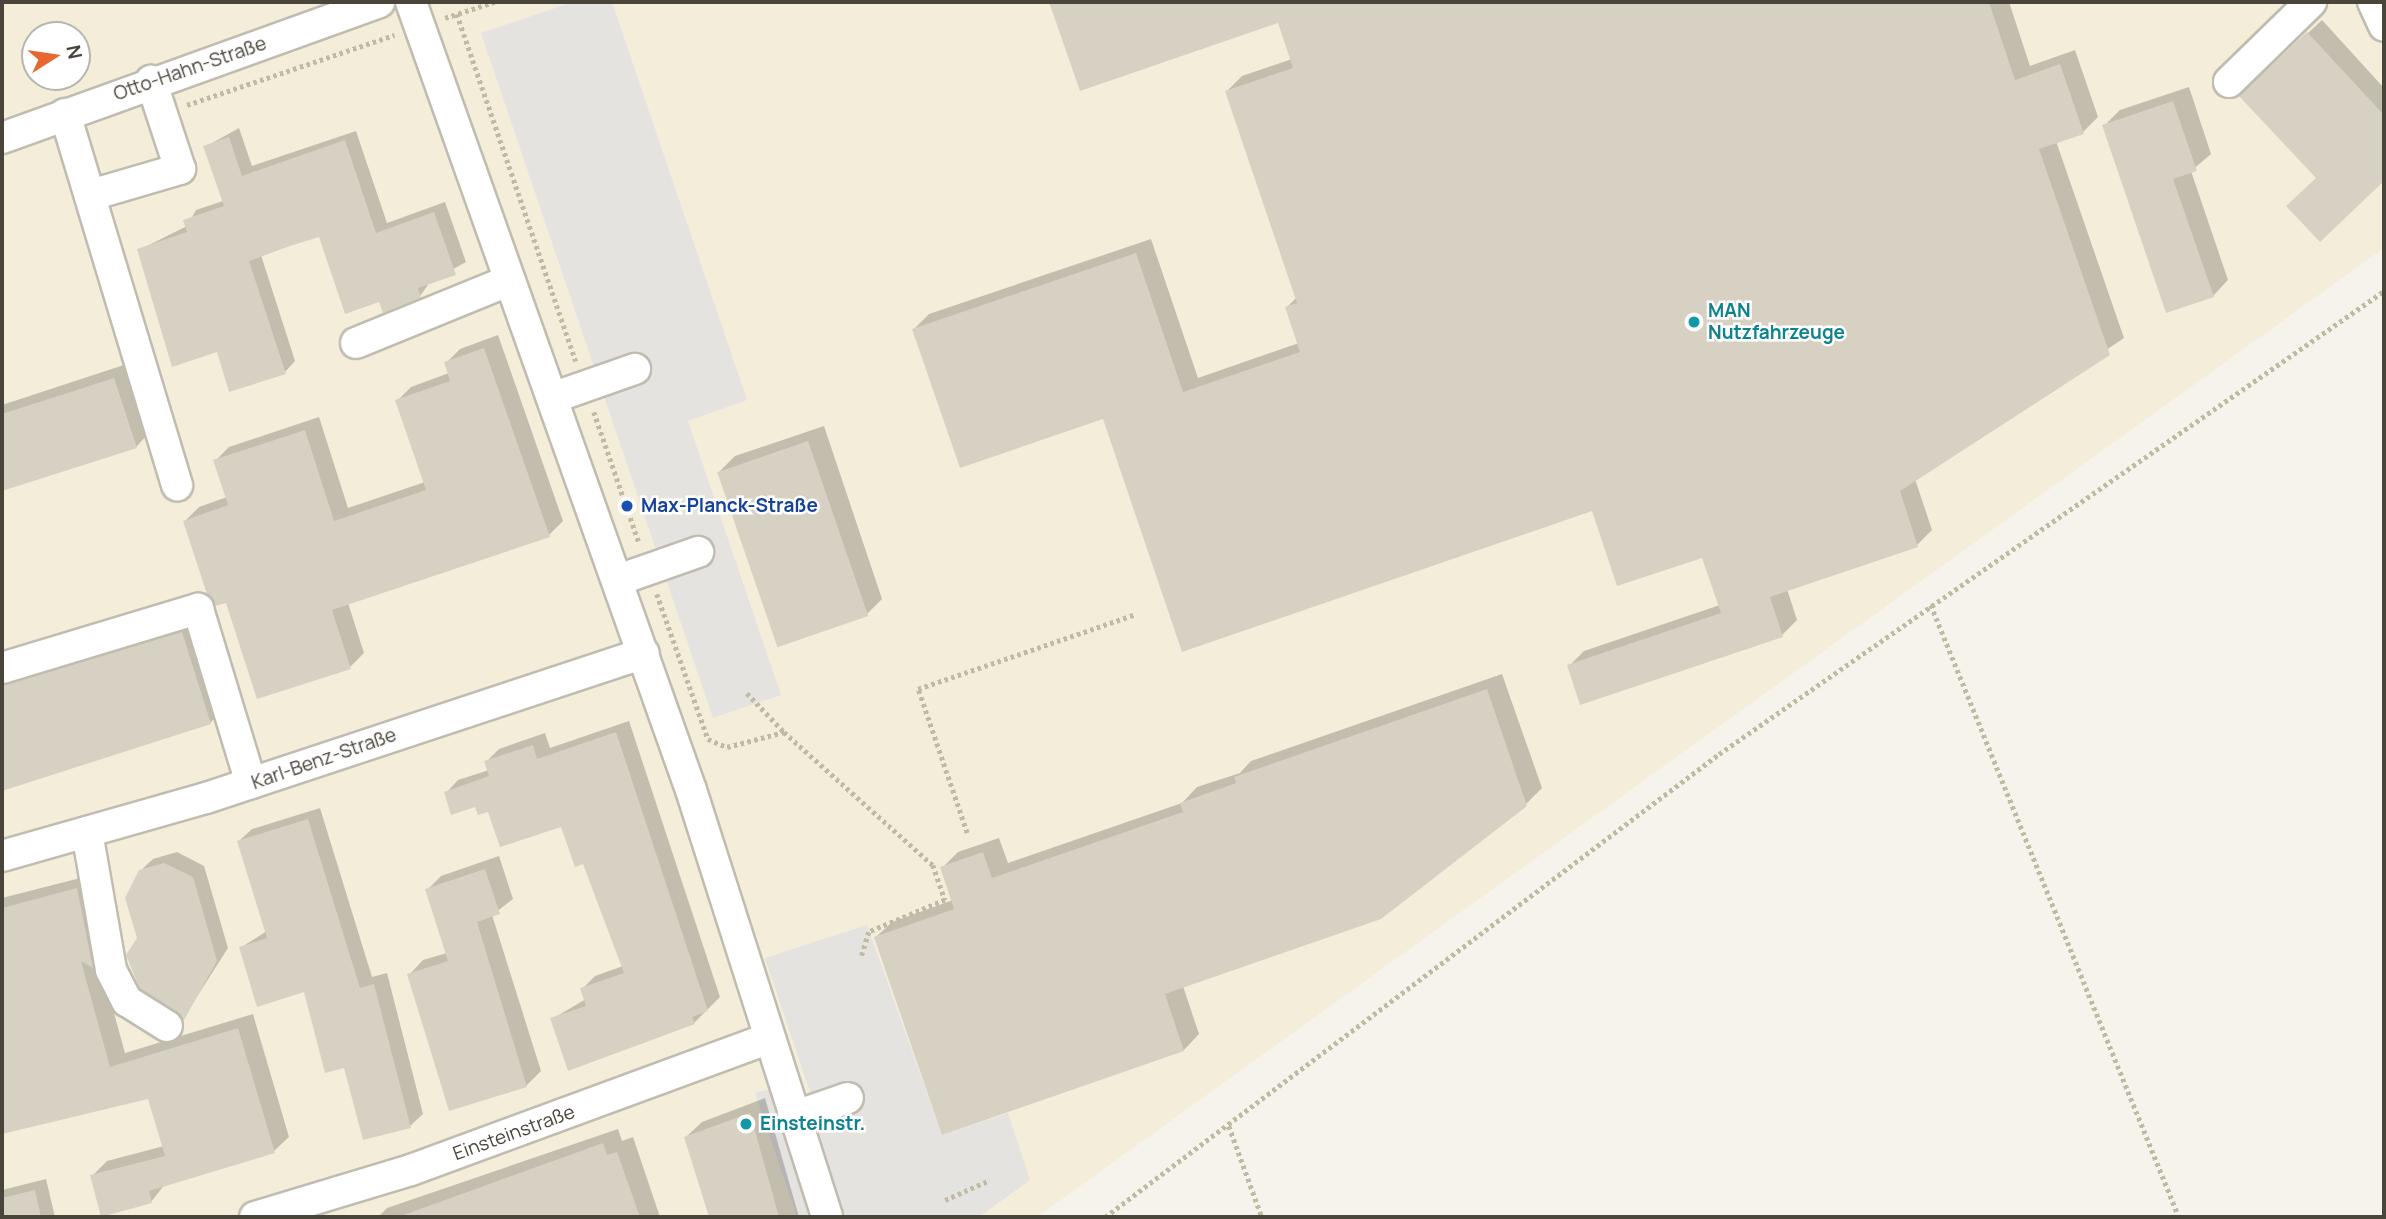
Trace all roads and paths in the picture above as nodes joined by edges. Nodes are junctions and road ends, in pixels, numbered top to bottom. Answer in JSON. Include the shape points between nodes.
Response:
{"nodes":[{"id":1,"x":379,"y":2,"type":"edge"},
{"id":2,"x":494,"y":2,"type":"edge"},
{"id":3,"x":2311,"y":2,"type":"edge"},
{"id":4,"x":2373,"y":2,"type":"edge"},
{"id":5,"x":415,"y":14,"type":"edge"},
{"id":6,"x":457,"y":14,"type":"junction"},
{"id":7,"x":2384,"y":26,"type":"edge"},
{"id":8,"x":151,"y":81,"type":"junction"},
{"id":9,"x":2229,"y":82,"type":"dead end"},
{"id":10,"x":162,"y":113,"type":"junction"},
{"id":11,"x":65,"y":114,"type":"junction"},
{"id":12,"x":2,"y":138,"type":"edge"},
{"id":13,"x":91,"y":195,"type":"junction"},
{"id":14,"x":510,"y":280,"type":"junction"},
{"id":15,"x":2384,"y":291,"type":"edge"},
{"id":16,"x":356,"y":343,"type":"dead end"},
{"id":17,"x":635,"y":369,"type":"dead end"},
{"id":18,"x":585,"y":386,"type":"junction"},
{"id":19,"x":552,"y":398,"type":"junction"},
{"id":20,"x":177,"y":486,"type":"dead end"},
{"id":21,"x":698,"y":552,"type":"dead end"},
{"id":22,"x":648,"y":570,"type":"junction"},
{"id":23,"x":618,"y":580,"type":"junction"},
{"id":24,"x":1931,"y":605,"type":"junction"},
{"id":25,"x":1136,"y":614,"type":"dead end"},
{"id":26,"x":644,"y":653,"type":"junction"},
{"id":27,"x":2,"y":668,"type":"edge"},
{"id":28,"x":747,"y":692,"type":"dead end"},
{"id":29,"x":783,"y":732,"type":"junction"},
{"id":30,"x":251,"y":783,"type":"junction"},
{"id":31,"x":87,"y":832,"type":"junction"},
{"id":32,"x":967,"y":833,"type":"dead end"},
{"id":33,"x":3,"y":850,"type":"edge"},
{"id":34,"x":861,"y":958,"type":"dead end"},
{"id":35,"x":167,"y":1026,"type":"dead end"},
{"id":36,"x":769,"y":1038,"type":"junction"},
{"id":37,"x":848,"y":1098,"type":"dead end"},
{"id":38,"x":793,"y":1117,"type":"junction"},
{"id":39,"x":1229,"y":1126,"type":"junction"},
{"id":40,"x":990,"y":1180,"type":"dead end"},
{"id":41,"x":945,"y":1200,"type":"dead end"},
{"id":42,"x":255,"y":1217,"type":"edge"},
{"id":43,"x":827,"y":1217,"type":"edge"},
{"id":44,"x":1105,"y":1217,"type":"edge"},
{"id":45,"x":1262,"y":1217,"type":"edge"},
{"id":46,"x":2179,"y":1217,"type":"edge"}],
"edges":[{"from":1,"to":8,"type":"street","name":"Otto-Hahn-Straße"},
{"from":2,"to":6,"type":"path"},
{"from":3,"to":9,"type":"street"},
{"from":4,"to":7,"type":"street"},
{"from":5,"to":6,"type":"path"},
{"from":5,"to":10,"type":"path"},
{"from":5,"to":14,"type":"street"},
{"from":6,"to":18,"type":"path"},
{"from":8,"to":10,"type":"street"},
{"from":8,"to":11,"type":"street","name":"Otto-Hahn-Straße"},
{"from":10,"to":13,"type":"street","via":[[180,169]]},
{"from":11,"to":12,"type":"street","name":"Otto-Hahn-Straße"},
{"from":11,"to":13,"type":"street"},
{"from":13,"to":20,"type":"street"},
{"from":14,"to":16,"type":"street"},
{"from":14,"to":19,"type":"street"},
{"from":15,"to":24,"type":"path"},
{"from":17,"to":18,"type":"street"},
{"from":18,"to":19,"type":"street"},
{"from":18,"to":22,"type":"path"},
{"from":19,"to":23,"type":"street"},
{"from":21,"to":22,"type":"street"},
{"from":22,"to":23,"type":"street"},
{"from":22,"to":29,"type":"path","via":[[708,739],[727,747]]},
{"from":23,"to":26,"type":"street"},
{"from":24,"to":39,"type":"path","via":[[1719,754]]},
{"from":24,"to":46,"type":"path"},
{"from":25,"to":32,"type":"path","via":[[918,690]]},
{"from":26,"to":30,"type":"street","name":"Karl-Benz-Straße"},
{"from":26,"to":36,"type":"street"},
{"from":27,"to":30,"type":"street","via":[[198,609]]},
{"from":28,"to":29,"type":"path"},
{"from":29,"to":34,"type":"path","via":[[933,866],[945,900],[869,932]]},
{"from":30,"to":31,"type":"street","name":"Karl-Benz-Straße"},
{"from":31,"to":33,"type":"street","name":"Karl-Benz-Straße"},
{"from":31,"to":35,"type":"street","via":[[111,970],[127,1001]]},
{"from":36,"to":38,"type":"street"},
{"from":36,"to":42,"type":"street","name":"Einsteinstraße","via":[[411,1170]]},
{"from":37,"to":38,"type":"street"},
{"from":38,"to":43,"type":"street"},
{"from":39,"to":44,"type":"path"},
{"from":39,"to":45,"type":"path"},
{"from":40,"to":41,"type":"path"}]}
